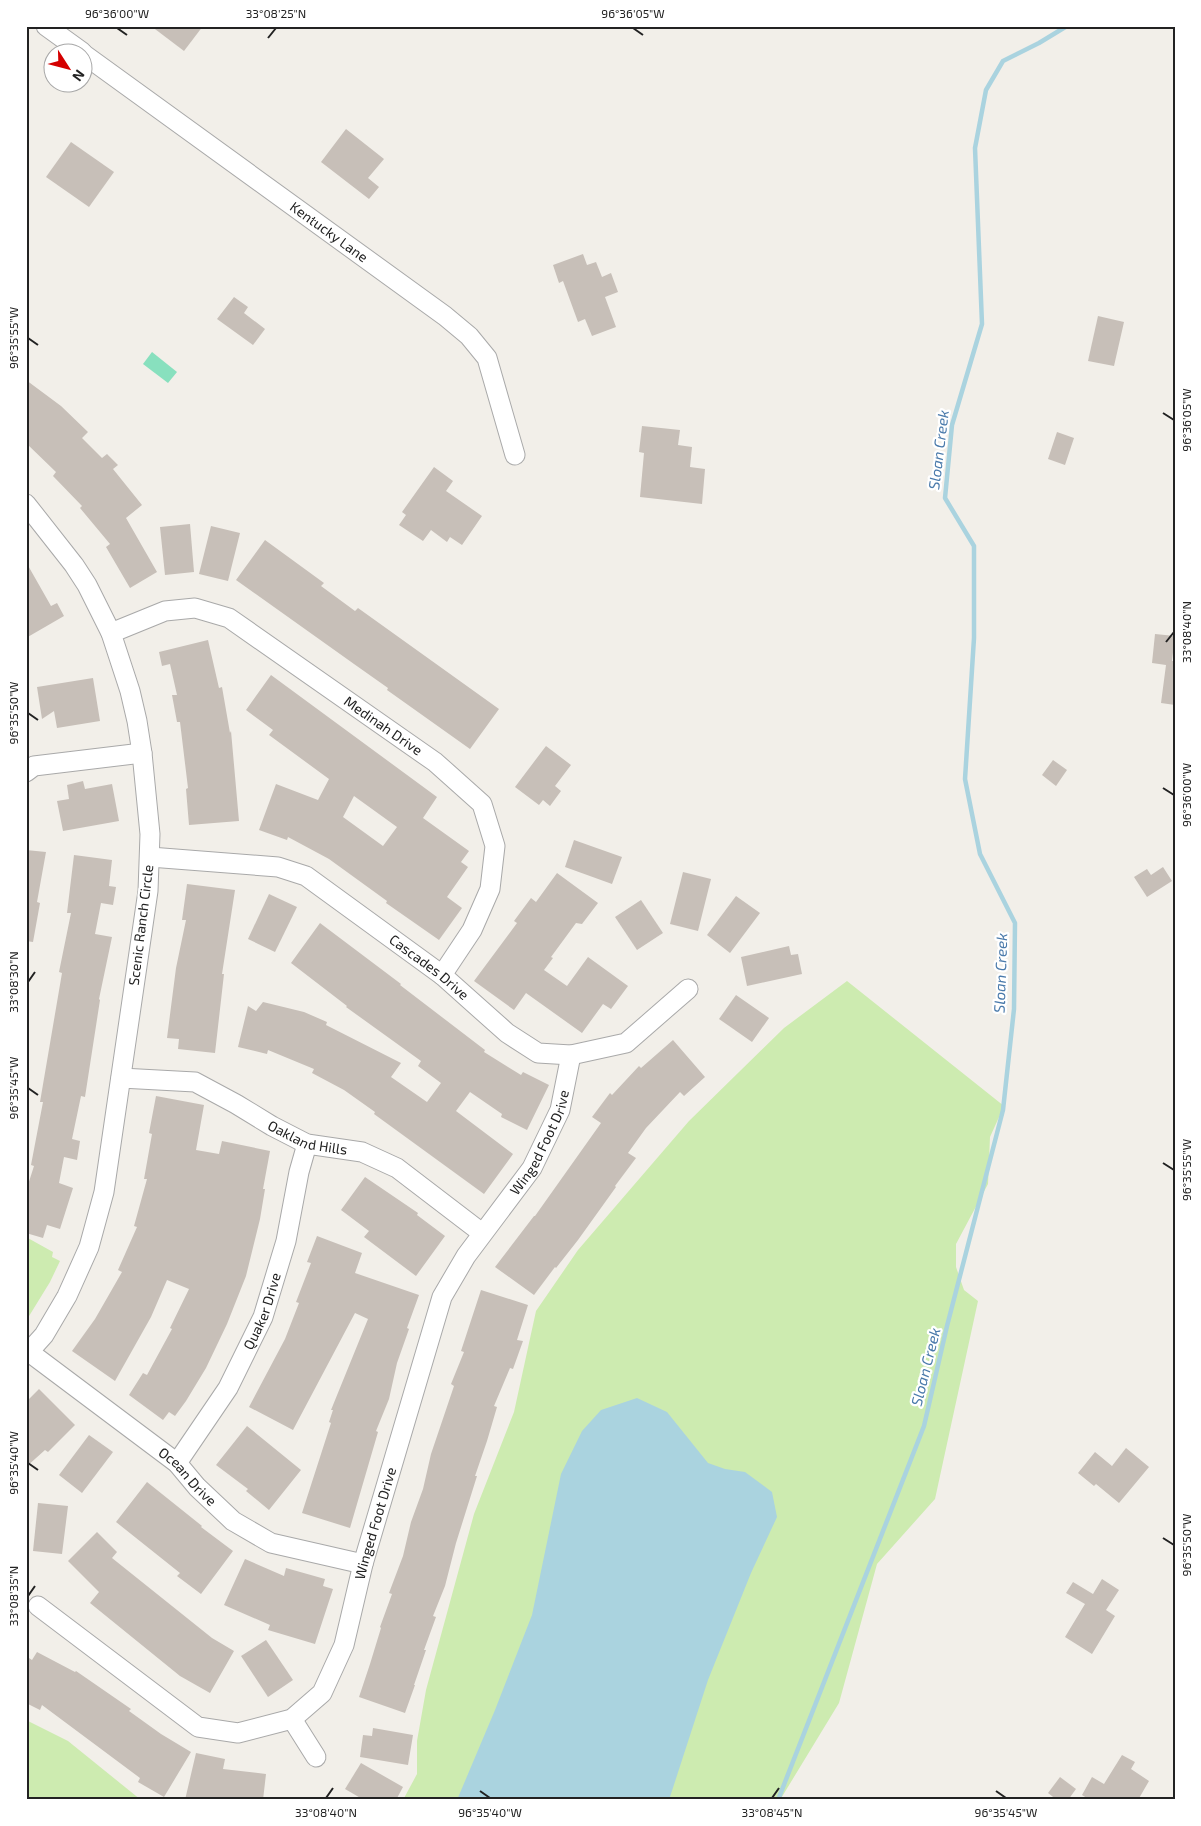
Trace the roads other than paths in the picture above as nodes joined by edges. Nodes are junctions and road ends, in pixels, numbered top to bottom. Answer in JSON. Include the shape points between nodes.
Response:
{"nodes":[{"id":1,"x":46,"y":26,"type":"edge"},
{"id":2,"x":67,"y":42,"type":"edge"},
{"id":3,"x":92,"y":60,"type":"edge"},
{"id":4,"x":515,"y":455,"type":"dead end"},
{"id":5,"x":26,"y":504,"type":"edge"},
{"id":6,"x":110,"y":633,"type":"junction"},
{"id":7,"x":142,"y":753,"type":"junction"},
{"id":8,"x":26,"y":772,"type":"edge"},
{"id":9,"x":150,"y":857,"type":"junction"},
{"id":10,"x":442,"y":975,"type":"junction"},
{"id":11,"x":688,"y":989,"type":"dead end"},
{"id":12,"x":571,"y":1055,"type":"junction"},
{"id":13,"x":121,"y":1078,"type":"junction"},
{"id":14,"x":308,"y":1144,"type":"junction"},
{"id":15,"x":482,"y":1233,"type":"junction"},
{"id":16,"x":28,"y":1354,"type":"edge"},
{"id":17,"x":177,"y":1463,"type":"junction"},
{"id":18,"x":363,"y":1564,"type":"junction"},
{"id":19,"x":38,"y":1606,"type":"dead end"},
{"id":20,"x":292,"y":1719,"type":"junction"},
{"id":21,"x":316,"y":1757,"type":"dead end"}],
"edges":[{"from":1,"to":2,"type":"street","name":"Kentucky Lane"},
{"from":3,"to":4,"type":"street","name":"Kentucky Lane","via":[[469,336],[487,358]]},
{"from":5,"to":6,"type":"street","name":"Scenic Ranch Circle","via":[[74,565]]},
{"from":6,"to":7,"type":"street","name":"Scenic Ranch Circle","via":[[130,692]]},
{"from":6,"to":10,"type":"street","name":"Medinah Drive","via":[[165,611],[196,608],[229,618],[435,762],[482,804],[495,846],[490,888],[472,930]]},
{"from":7,"to":8,"type":"street","via":[[34,766]]},
{"from":7,"to":9,"type":"street","name":"Scenic Ranch Circle","via":[[149,806]]},
{"from":9,"to":10,"type":"street","name":"Cascades Drive","via":[[278,867],[306,876]]},
{"from":9,"to":13,"type":"street","name":"Scenic Ranch Circle"},
{"from":10,"to":12,"type":"street","name":"Cascades Drive","via":[[507,1033],[538,1054]]},
{"from":11,"to":12,"type":"street","name":"Cascades Drive","via":[[626,1042]]},
{"from":12,"to":15,"type":"street","name":"Winged Foot Drive","via":[[560,1110],[532,1168]]},
{"from":13,"to":14,"type":"street","name":"Oakland Hills","via":[[195,1082]]},
{"from":13,"to":16,"type":"street","name":"Scenic Ranch Circle","via":[[104,1192],[89,1247],[67,1296],[44,1335]]},
{"from":14,"to":15,"type":"street","name":"Oakland Hills","via":[[362,1152],[397,1168]]},
{"from":14,"to":17,"type":"street","name":"Quaker Drive","via":[[299,1172],[286,1241],[263,1317],[228,1388]]},
{"from":15,"to":18,"type":"street","name":"Winged Foot Drive","via":[[442,1297]]},
{"from":16,"to":17,"type":"street","name":"Ocean Drive"},
{"from":17,"to":18,"type":"street","name":"Ocean Drive","via":[[232,1521],[272,1543]]},
{"from":18,"to":20,"type":"street","name":"Winged Foot Drive","via":[[344,1645],[322,1693]]},
{"from":19,"to":20,"type":"street","name":"Winged Foot Drive","via":[[198,1728],[238,1733]]},
{"from":20,"to":21,"type":"street"}]}
